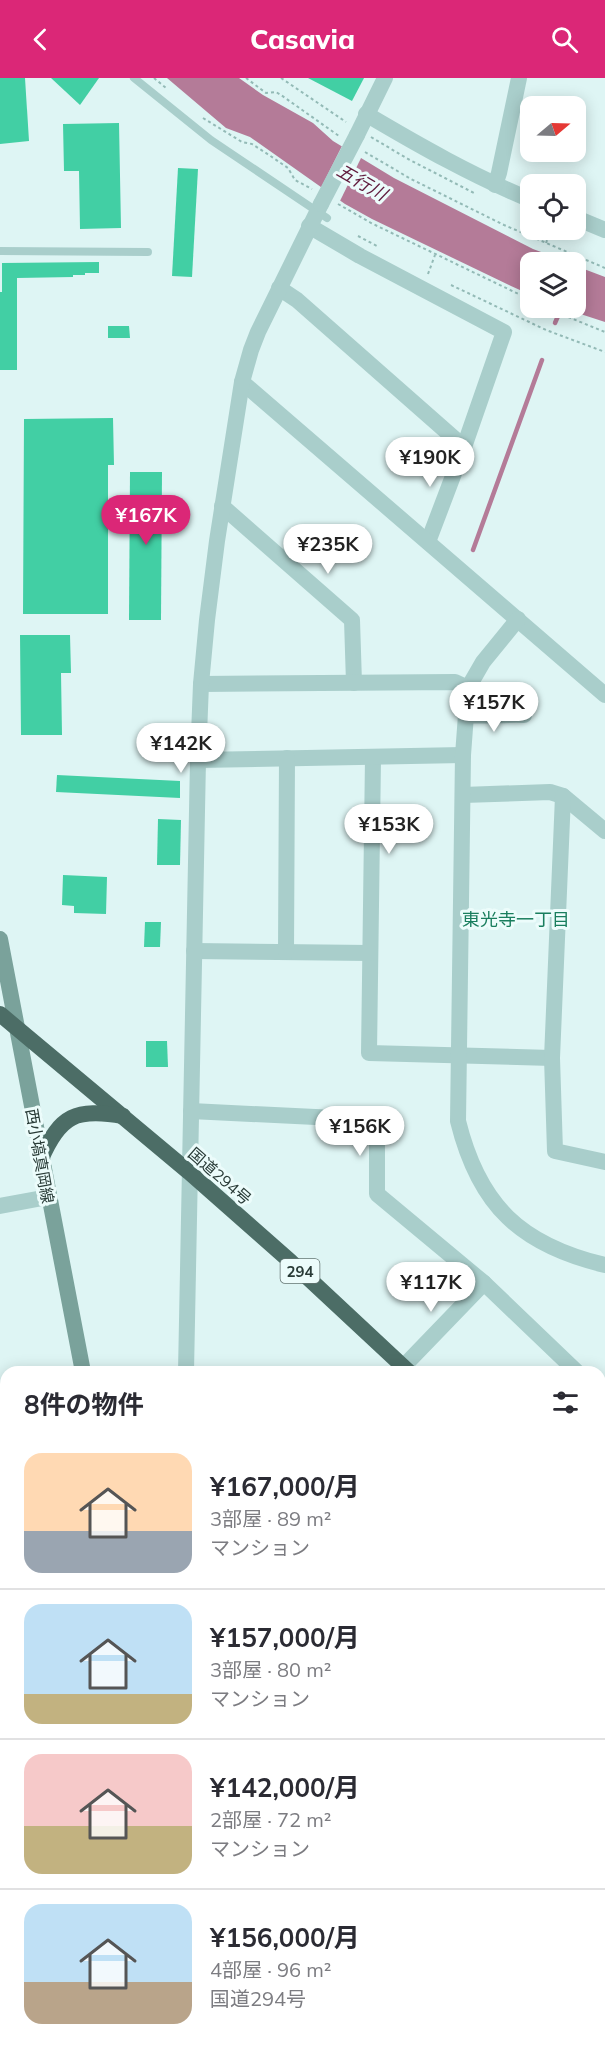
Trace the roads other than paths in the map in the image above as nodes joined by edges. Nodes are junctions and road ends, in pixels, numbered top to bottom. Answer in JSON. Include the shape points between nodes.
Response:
{"nodes":[{"id":1,"x":134,"y":78,"type":"edge"},
{"id":2,"x":385,"y":78,"type":"edge"},
{"id":3,"x":519,"y":78,"type":"edge"},
{"id":4,"x":366,"y":114,"type":"junction"},
{"id":5,"x":495,"y":185,"type":"junction"},
{"id":6,"x":520,"y":195,"type":"edge"},
{"id":7,"x":318,"y":215,"type":"junction"},
{"id":8,"x":586,"y":222,"type":"edge"},
{"id":9,"x":605,"y":230,"type":"edge"},
{"id":10,"x":0,"y":251,"type":"edge"},
{"id":11,"x":148,"y":252,"type":"dead end"},
{"id":12,"x":279,"y":288,"type":"junction"},
{"id":13,"x":242,"y":382,"type":"junction"},
{"id":14,"x":464,"y":447,"type":"junction"},
{"id":15,"x":222,"y":506,"type":"junction"},
{"id":16,"x":428,"y":542,"type":"junction"},
{"id":17,"x":518,"y":619,"type":"junction"},
{"id":18,"x":354,"y":683,"type":"junction"},
{"id":19,"x":201,"y":684,"type":"junction"},
{"id":20,"x":468,"y":688,"type":"junction"},
{"id":21,"x":605,"y":695,"type":"edge"},
{"id":22,"x":466,"y":715,"type":"junction"},
{"id":23,"x":524,"y":715,"type":"dead end"},
{"id":24,"x":463,"y":755,"type":"junction"},
{"id":25,"x":287,"y":758,"type":"junction"},
{"id":26,"x":373,"y":758,"type":"junction"},
{"id":27,"x":198,"y":760,"type":"junction"},
{"id":28,"x":463,"y":795,"type":"junction"},
{"id":29,"x":563,"y":796,"type":"junction"},
{"id":30,"x":605,"y":831,"type":"edge"},
{"id":31,"x":0,"y":939,"type":"edge"},
{"id":32,"x":194,"y":951,"type":"junction"},
{"id":33,"x":286,"y":952,"type":"junction"},
{"id":34,"x":370,"y":953,"type":"junction"},
{"id":35,"x":0,"y":1014,"type":"edge"},
{"id":36,"x":17,"y":1027,"type":"junction"},
{"id":37,"x":458,"y":1055,"type":"junction"},
{"id":38,"x":552,"y":1058,"type":"junction"},
{"id":39,"x":191,"y":1111,"type":"junction"},
{"id":40,"x":124,"y":1116,"type":"junction"},
{"id":41,"x":41,"y":1159,"type":"junction"},
{"id":42,"x":605,"y":1161,"type":"edge"},
{"id":43,"x":189,"y":1172,"type":"junction"},
{"id":44,"x":48,"y":1197,"type":"junction"},
{"id":45,"x":0,"y":1206,"type":"edge"},
{"id":46,"x":605,"y":1265,"type":"edge"},
{"id":47,"x":484,"y":1283,"type":"junction"},
{"id":48,"x":81,"y":1366,"type":"edge"},
{"id":49,"x":186,"y":1366,"type":"edge"},
{"id":50,"x":402,"y":1366,"type":"edge"},
{"id":51,"x":410,"y":1366,"type":"edge"},
{"id":52,"x":571,"y":1366,"type":"edge"}],
"edges":[{"from":1,"to":7,"type":"lane","via":[[211,140]]},
{"from":2,"to":4,"type":"street"},
{"from":3,"to":5,"type":"street"},
{"from":4,"to":5,"type":"street"},
{"from":4,"to":7,"type":"street","bridge":true},
{"from":5,"to":6,"type":"street"},
{"from":7,"to":12,"type":"street"},
{"from":7,"to":14,"type":"street","via":[[360,256],[504,332]]},
{"from":8,"to":9,"type":"street"},
{"from":10,"to":11,"type":"lane"},
{"from":12,"to":13,"type":"street","via":[[251,350]]},
{"from":12,"to":14,"type":"street"},
{"from":13,"to":15,"type":"street"},
{"from":13,"to":16,"type":"street"},
{"from":14,"to":16,"type":"street"},
{"from":15,"to":18,"type":"street","via":[[352,620]]},
{"from":15,"to":19,"type":"street"},
{"from":16,"to":17,"type":"street"},
{"from":17,"to":20,"type":"street","via":[[483,662]]},
{"from":17,"to":21,"type":"street"},
{"from":18,"to":19,"type":"street"},
{"from":18,"to":20,"type":"street","via":[[455,682]]},
{"from":19,"to":27,"type":"street"},
{"from":20,"to":22,"type":"street"},
{"from":22,"to":23,"type":"street"},
{"from":22,"to":24,"type":"street"},
{"from":24,"to":26,"type":"street"},
{"from":24,"to":28,"type":"street"},
{"from":25,"to":26,"type":"street"},
{"from":25,"to":27,"type":"street"},
{"from":25,"to":33,"type":"street"},
{"from":26,"to":34,"type":"street"},
{"from":27,"to":32,"type":"street"},
{"from":28,"to":29,"type":"street","via":[[550,792]]},
{"from":28,"to":37,"type":"street"},
{"from":29,"to":30,"type":"street"},
{"from":29,"to":38,"type":"street"},
{"from":31,"to":36,"type":"main road","name":"西小塙真岡線"},
{"from":32,"to":33,"type":"street"},
{"from":32,"to":39,"type":"street"},
{"from":33,"to":34,"type":"street"},
{"from":34,"to":37,"type":"street","via":[[369,1053]]},
{"from":35,"to":36,"type":"highway","name":"国道294号","number":"294"},
{"from":36,"to":40,"type":"highway","name":"国道294号","number":"294"},
{"from":36,"to":41,"type":"main road","name":"西小塙真岡線"},
{"from":37,"to":38,"type":"street"},
{"from":37,"to":46,"type":"street","via":[[458,1121],[468,1155],[489,1197],[538,1241]]},
{"from":38,"to":42,"type":"street","via":[[555,1151]]},
{"from":39,"to":43,"type":"street"},
{"from":39,"to":47,"type":"street","via":[[377,1120],[377,1194]]},
{"from":40,"to":41,"type":"highway","via":[[87,1112],[67,1120],[49,1140]]},
{"from":40,"to":43,"type":"highway","name":"国道294号","number":"294"},
{"from":41,"to":44,"type":"main road","name":"西小塙真岡線"},
{"from":43,"to":49,"type":"street"},
{"from":43,"to":50,"type":"highway","name":"国道294号","number":"294"},
{"from":44,"to":45,"type":"street"},
{"from":44,"to":48,"type":"main road","name":"西小塙真岡線"},
{"from":47,"to":51,"type":"street"},
{"from":47,"to":52,"type":"street"}]}
